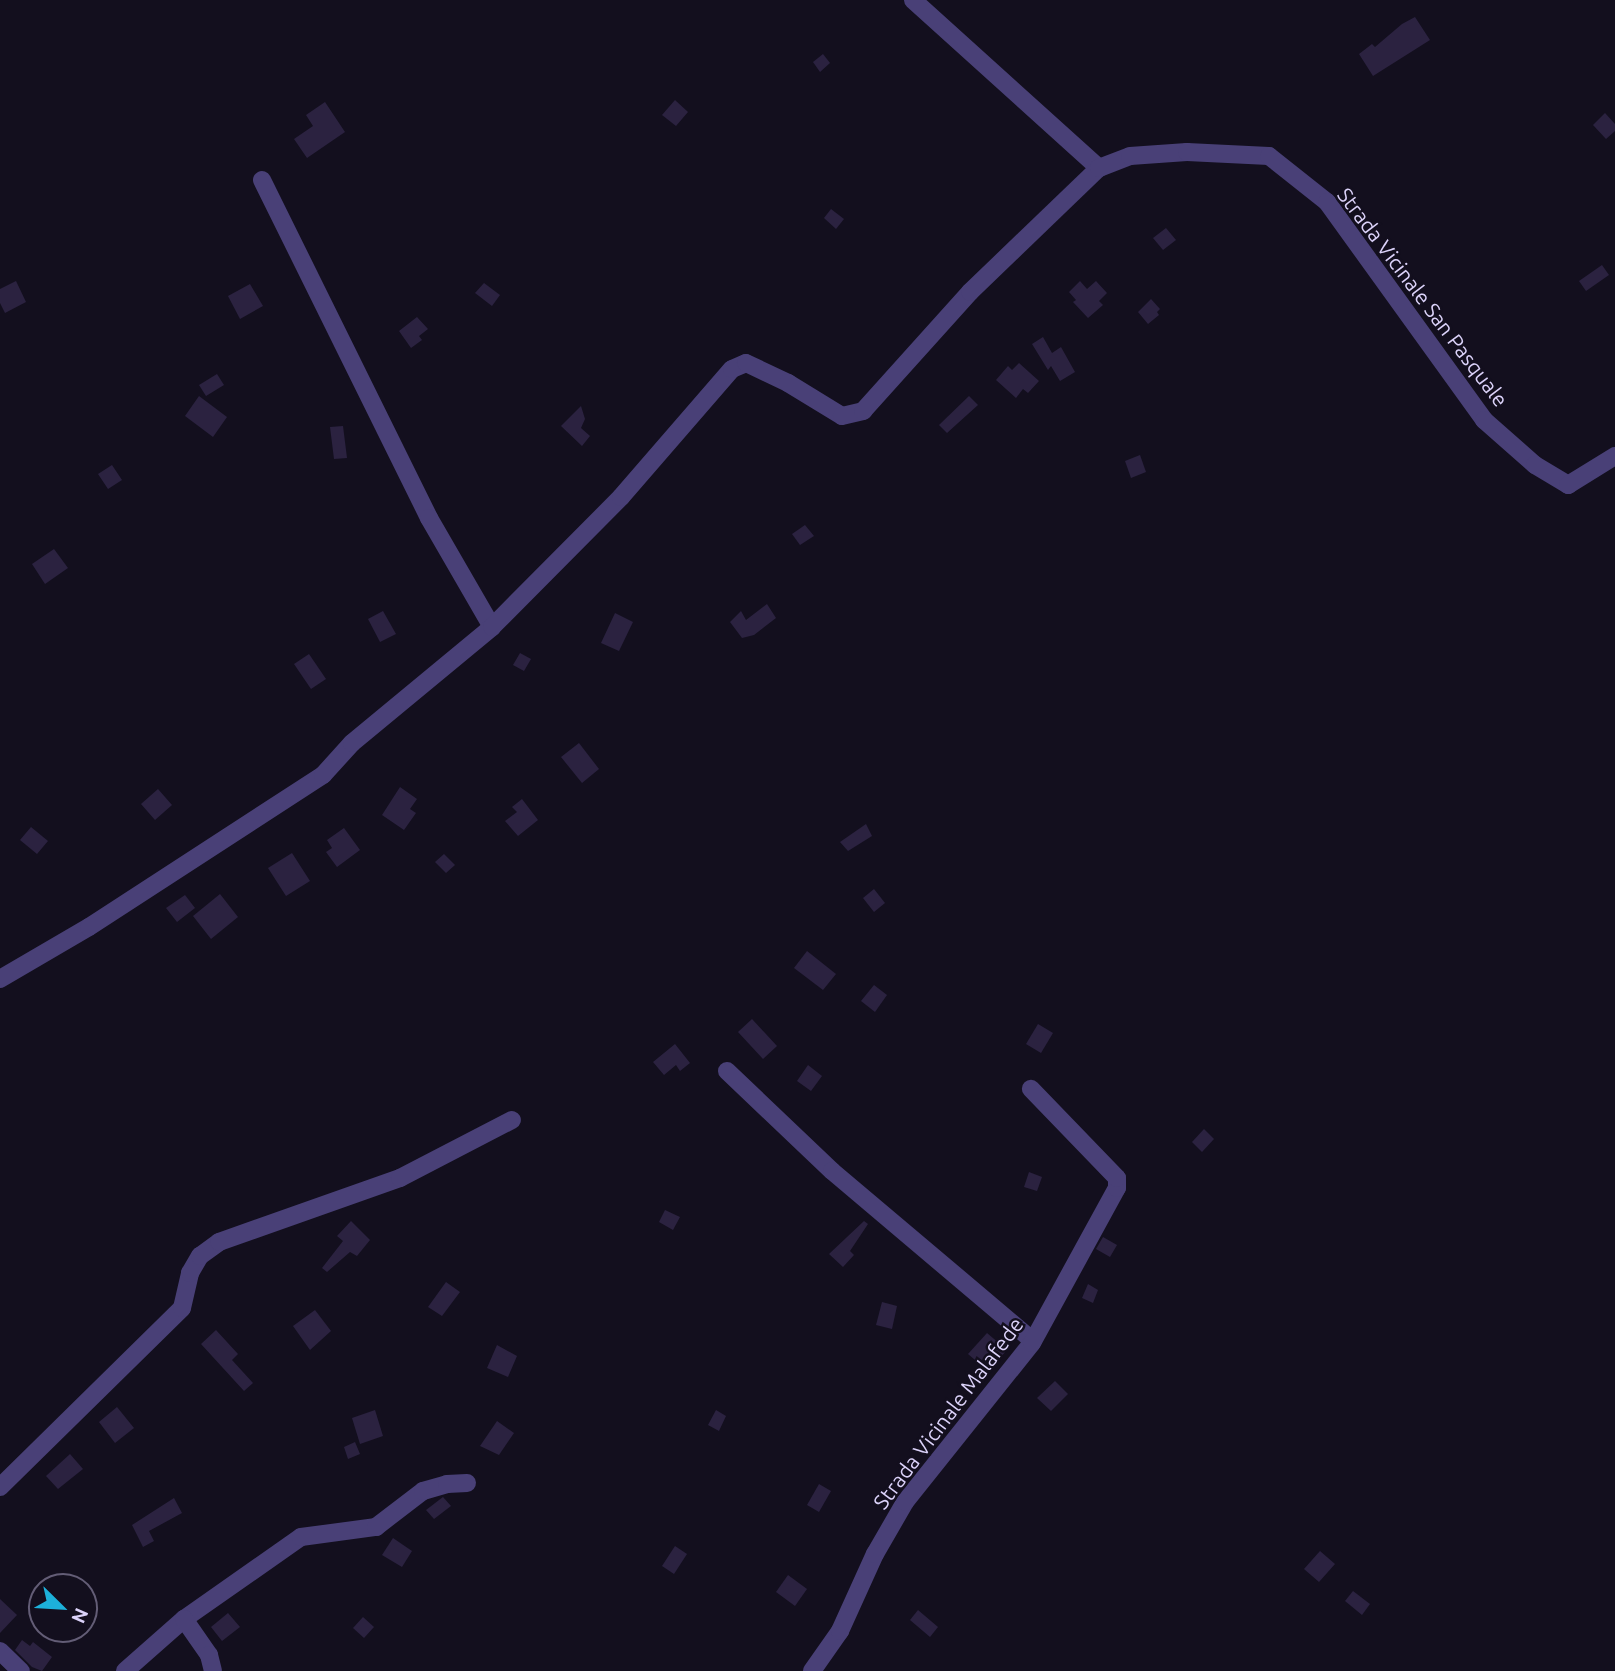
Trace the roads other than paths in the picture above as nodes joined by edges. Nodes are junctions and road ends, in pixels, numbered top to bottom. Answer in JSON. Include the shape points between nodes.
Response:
{"nodes":[{"id":1,"x":912,"y":0,"type":"edge"},
{"id":2,"x":1099,"y":168,"type":"junction"},
{"id":3,"x":262,"y":180,"type":"dead end"},
{"id":4,"x":1615,"y":456,"type":"edge"},
{"id":5,"x":492,"y":627,"type":"junction"},
{"id":6,"x":0,"y":979,"type":"edge"},
{"id":7,"x":727,"y":1071,"type":"dead end"},
{"id":8,"x":1031,"y":1089,"type":"dead end"},
{"id":9,"x":512,"y":1120,"type":"dead end"},
{"id":10,"x":1033,"y":1341,"type":"junction"},
{"id":11,"x":467,"y":1483,"type":"dead end"},
{"id":12,"x":0,"y":1487,"type":"edge"},
{"id":13,"x":184,"y":1619,"type":"junction"},
{"id":14,"x":0,"y":1651,"type":"edge"},
{"id":15,"x":21,"y":1671,"type":"edge"},
{"id":16,"x":125,"y":1671,"type":"edge"},
{"id":17,"x":214,"y":1671,"type":"edge"},
{"id":18,"x":812,"y":1671,"type":"edge"}],
"edges":[{"from":1,"to":2,"type":"street"},
{"from":2,"to":4,"type":"street","name":"Strada Vicinale San Pasquale","via":[[1130,156],[1187,152],[1269,156],[1327,202],[1483,420],[1535,465],[1568,485]]},
{"from":2,"to":5,"type":"street","via":[[970,292],[863,411],[842,416],[746,363],[732,369],[621,497]]},
{"from":3,"to":5,"type":"street","via":[[429,517]]},
{"from":5,"to":6,"type":"street","via":[[352,743],[323,775]]},
{"from":7,"to":10,"type":"street","via":[[832,1171]]},
{"from":8,"to":10,"type":"street","name":"Strada Vicinale Malafede","via":[[1117,1178],[1117,1188]]},
{"from":9,"to":12,"type":"street","via":[[400,1178],[219,1242],[200,1256],[190,1273],[182,1308]]},
{"from":10,"to":18,"type":"street","name":"Strada Vicinale Malafede","via":[[905,1502],[875,1553],[840,1631]]},
{"from":11,"to":13,"type":"street","via":[[423,1491],[376,1527],[301,1537]]},
{"from":13,"to":16,"type":"street"},
{"from":13,"to":17,"type":"street","via":[[209,1654]]},
{"from":14,"to":15,"type":"street"}]}
